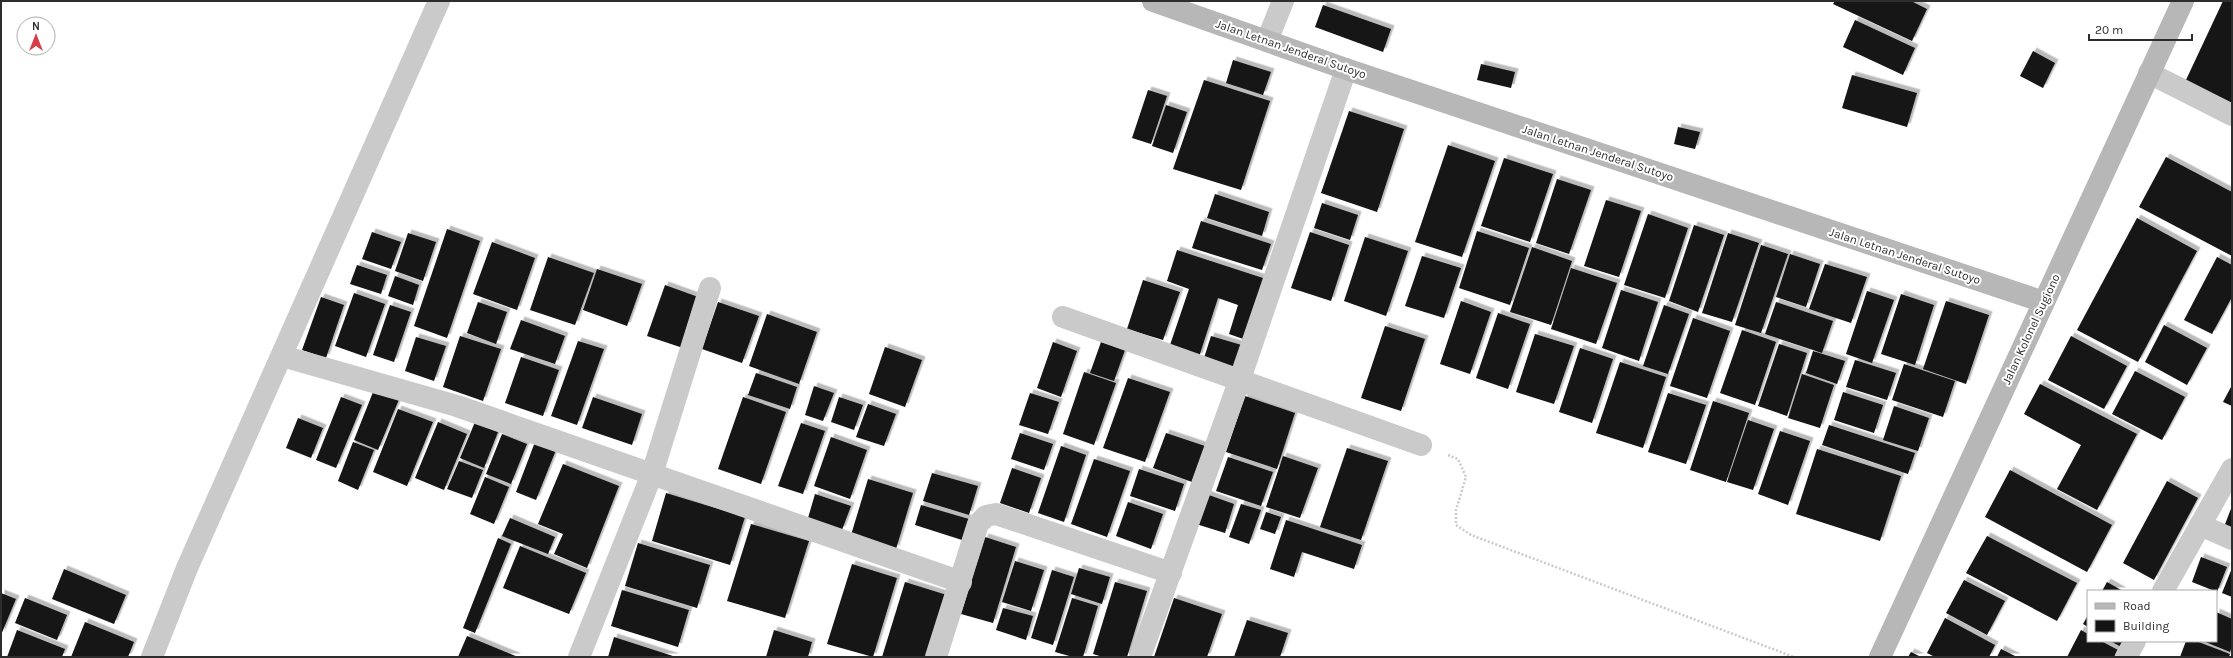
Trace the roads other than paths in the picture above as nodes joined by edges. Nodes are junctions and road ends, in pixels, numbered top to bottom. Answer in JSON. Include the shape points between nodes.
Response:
{"nodes":[{"id":1,"x":439,"y":1,"type":"edge"},
{"id":2,"x":1153,"y":1,"type":"edge"},
{"id":3,"x":1283,"y":1,"type":"edge"},
{"id":4,"x":2183,"y":1,"type":"edge"},
{"id":5,"x":1267,"y":41,"type":"junction"},
{"id":6,"x":1346,"y":69,"type":"junction"},
{"id":7,"x":2148,"y":73,"type":"junction"},
{"id":8,"x":2232,"y":115,"type":"edge"},
{"id":9,"x":710,"y":288,"type":"dead end"},
{"id":10,"x":2044,"y":302,"type":"junction"},
{"id":11,"x":1063,"y":317,"type":"dead end"},
{"id":12,"x":282,"y":356,"type":"junction"},
{"id":13,"x":1240,"y":379,"type":"junction"},
{"id":14,"x":1421,"y":445,"type":"road end"},
{"id":15,"x":2232,"y":469,"type":"edge"},
{"id":16,"x":652,"y":474,"type":"junction"},
{"id":17,"x":2200,"y":525,"type":"junction"},
{"id":18,"x":2232,"y":539,"type":"edge"},
{"id":19,"x":1171,"y":573,"type":"junction"},
{"id":20,"x":961,"y":582,"type":"junction"},
{"id":21,"x":2164,"y":590,"type":"edge"},
{"id":22,"x":2134,"y":642,"type":"edge"},
{"id":23,"x":152,"y":657,"type":"edge"},
{"id":24,"x":579,"y":657,"type":"edge"},
{"id":25,"x":936,"y":657,"type":"edge"},
{"id":26,"x":1140,"y":657,"type":"edge"},
{"id":27,"x":1880,"y":657,"type":"edge"},
{"id":28,"x":2126,"y":657,"type":"edge"}],
"edges":[{"from":1,"to":12,"type":"street"},
{"from":2,"to":5,"type":"main road","name":"Jalan Letnan Jenderal Sutoyo"},
{"from":3,"to":5,"type":"street"},
{"from":4,"to":7,"type":"main road","name":"Jalan Kolonel Sugiono"},
{"from":5,"to":6,"type":"main road","name":"Jalan Letnan Jenderal Sutoyo"},
{"from":6,"to":10,"type":"main road","name":"Jalan Letnan Jenderal Sutoyo"},
{"from":6,"to":13,"type":"street"},
{"from":7,"to":8,"type":"street"},
{"from":7,"to":10,"type":"main road","name":"Jalan Kolonel Sugiono"},
{"from":9,"to":16,"type":"street"},
{"from":10,"to":27,"type":"main road","name":"Jalan Kolonel Sugiono"},
{"from":11,"to":13,"type":"street"},
{"from":12,"to":16,"type":"street","via":[[457,406]]},
{"from":12,"to":23,"type":"street","via":[[186,568]]},
{"from":13,"to":14,"type":"street"},
{"from":13,"to":19,"type":"street"},
{"from":15,"to":17,"type":"street"},
{"from":16,"to":20,"type":"street"},
{"from":16,"to":24,"type":"street"},
{"from":17,"to":18,"type":"street"},
{"from":17,"to":21,"type":"street"},
{"from":19,"to":20,"type":"street","via":[[996,514],[986,516],[978,524]]},
{"from":19,"to":26,"type":"street"},
{"from":20,"to":25,"type":"street"},
{"from":22,"to":28,"type":"street"}]}
